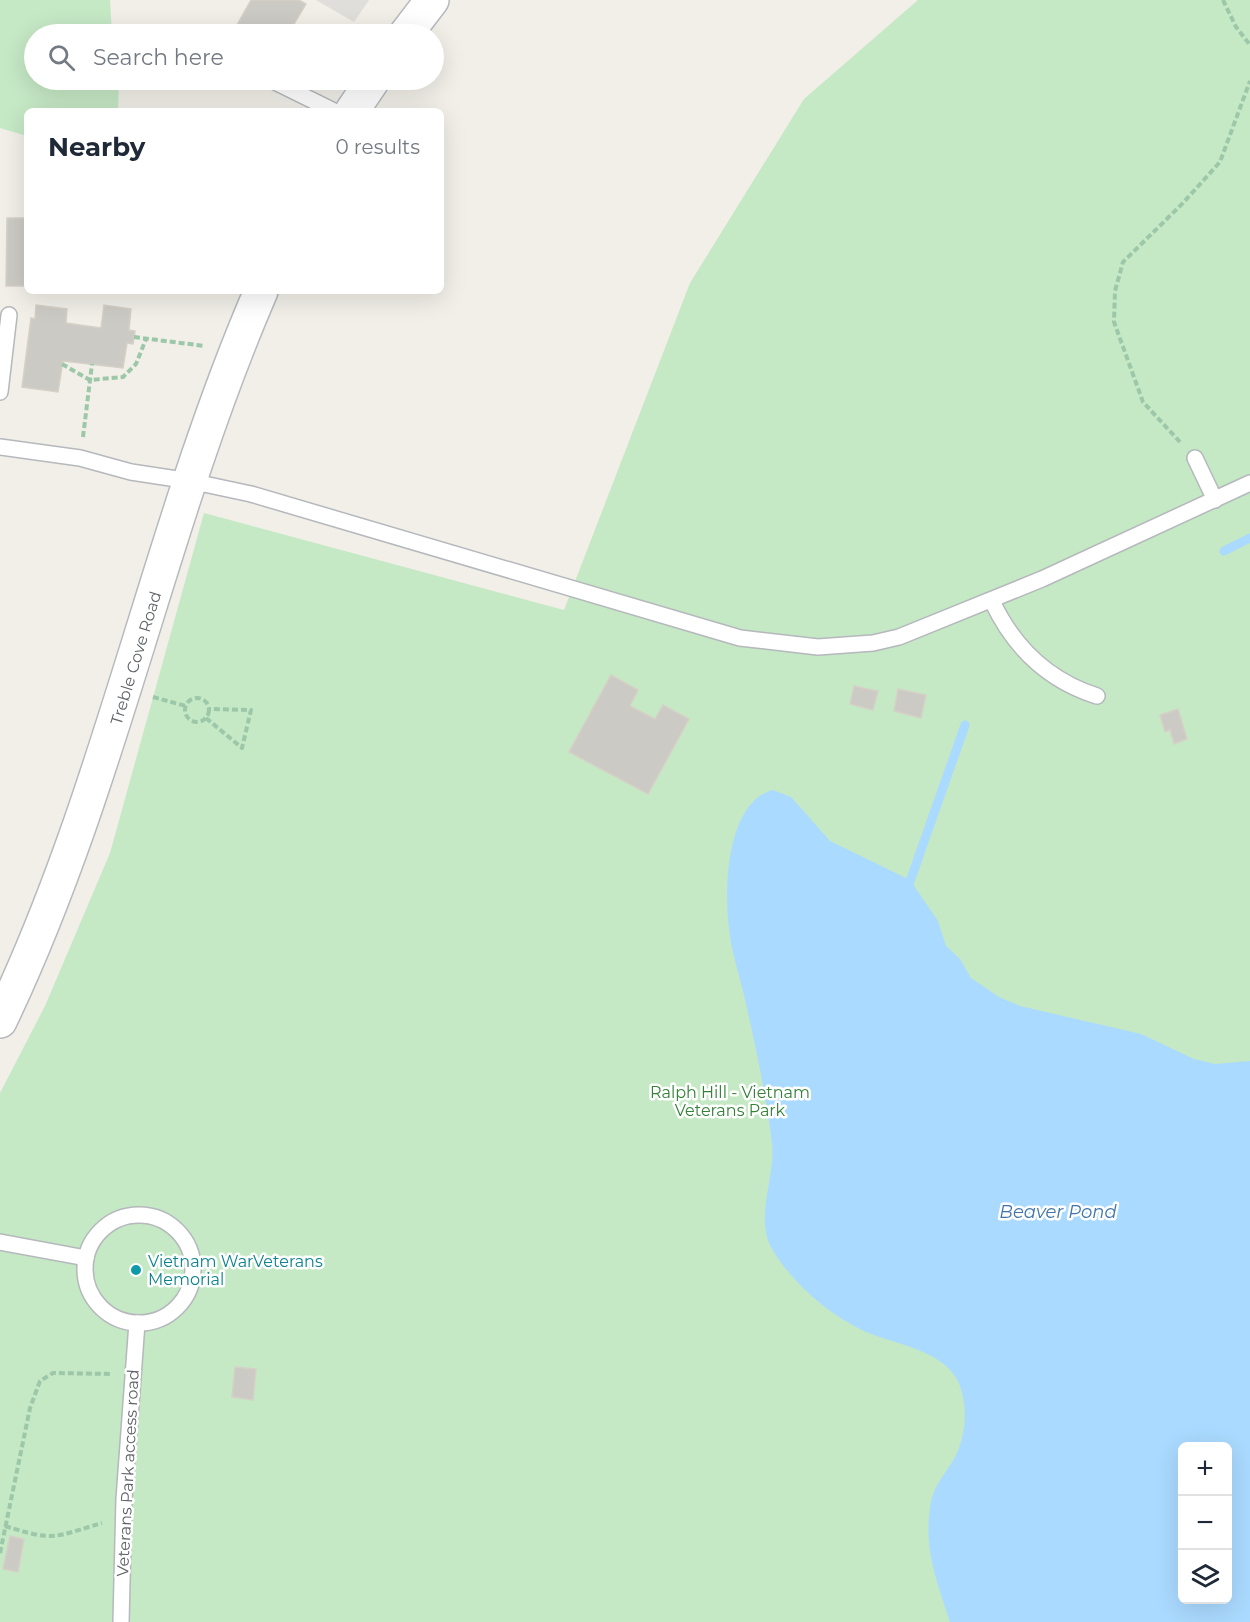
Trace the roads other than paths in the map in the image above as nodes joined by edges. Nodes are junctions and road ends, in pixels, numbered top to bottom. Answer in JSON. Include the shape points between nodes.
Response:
{"nodes":[{"id":1,"x":432,"y":0,"type":"edge"},
{"id":2,"x":414,"y":24,"type":"edge"},
{"id":3,"x":304,"y":90,"type":"edge"},
{"id":4,"x":367,"y":90,"type":"edge"},
{"id":5,"x":330,"y":108,"type":"edge"},
{"id":6,"x":354,"y":108,"type":"edge"},
{"id":7,"x":260,"y":294,"type":"edge"},
{"id":8,"x":9,"y":315,"type":"dead end"},
{"id":9,"x":0,"y":392,"type":"edge"},
{"id":10,"x":0,"y":447,"type":"edge"},
{"id":11,"x":1195,"y":458,"type":"road end"},
{"id":12,"x":190,"y":481,"type":"junction"},
{"id":13,"x":1250,"y":483,"type":"edge"},
{"id":14,"x":1215,"y":500,"type":"junction"},
{"id":15,"x":992,"y":601,"type":"junction"},
{"id":16,"x":1097,"y":696,"type":"dead end"},
{"id":17,"x":0,"y":1021,"type":"edge"},
{"id":18,"x":0,"y":1242,"type":"edge"},
{"id":19,"x":86,"y":1258,"type":"junction"},
{"id":20,"x":137,"y":1323,"type":"junction"},
{"id":21,"x":121,"y":1622,"type":"edge"}],
"edges":[{"from":1,"to":2,"type":"main road"},
{"from":3,"to":5,"type":"lane"},
{"from":4,"to":6,"type":"main road"},
{"from":7,"to":12,"type":"main road","name":"Treble Cove Road"},
{"from":8,"to":9,"type":"lane"},
{"from":10,"to":12,"type":"lane","via":[[80,458],[131,472]]},
{"from":11,"to":14,"type":"lane"},
{"from":12,"to":15,"type":"lane","via":[[375,529],[651,613],[769,643],[818,647],[873,643],[923,629]]},
{"from":12,"to":17,"type":"main road","name":"Treble Cove Road","via":[[75,844]]},
{"from":13,"to":14,"type":"lane"},
{"from":14,"to":15,"type":"lane"},
{"from":15,"to":16,"type":"lane","via":[[1004,628],[1020,648],[1043,668]]},
{"from":18,"to":19,"type":"lane"},
{"from":19,"to":20,"type":"lane","via":[[86,1282],[95,1300],[109,1314]]},
{"from":19,"to":20,"type":"lane","via":[[100,1232],[132,1215],[166,1222],[184,1239],[193,1261],[187,1295],[171,1313]]},
{"from":20,"to":21,"type":"lane","name":"Veterans Park access road","via":[[123,1519]]}]}
